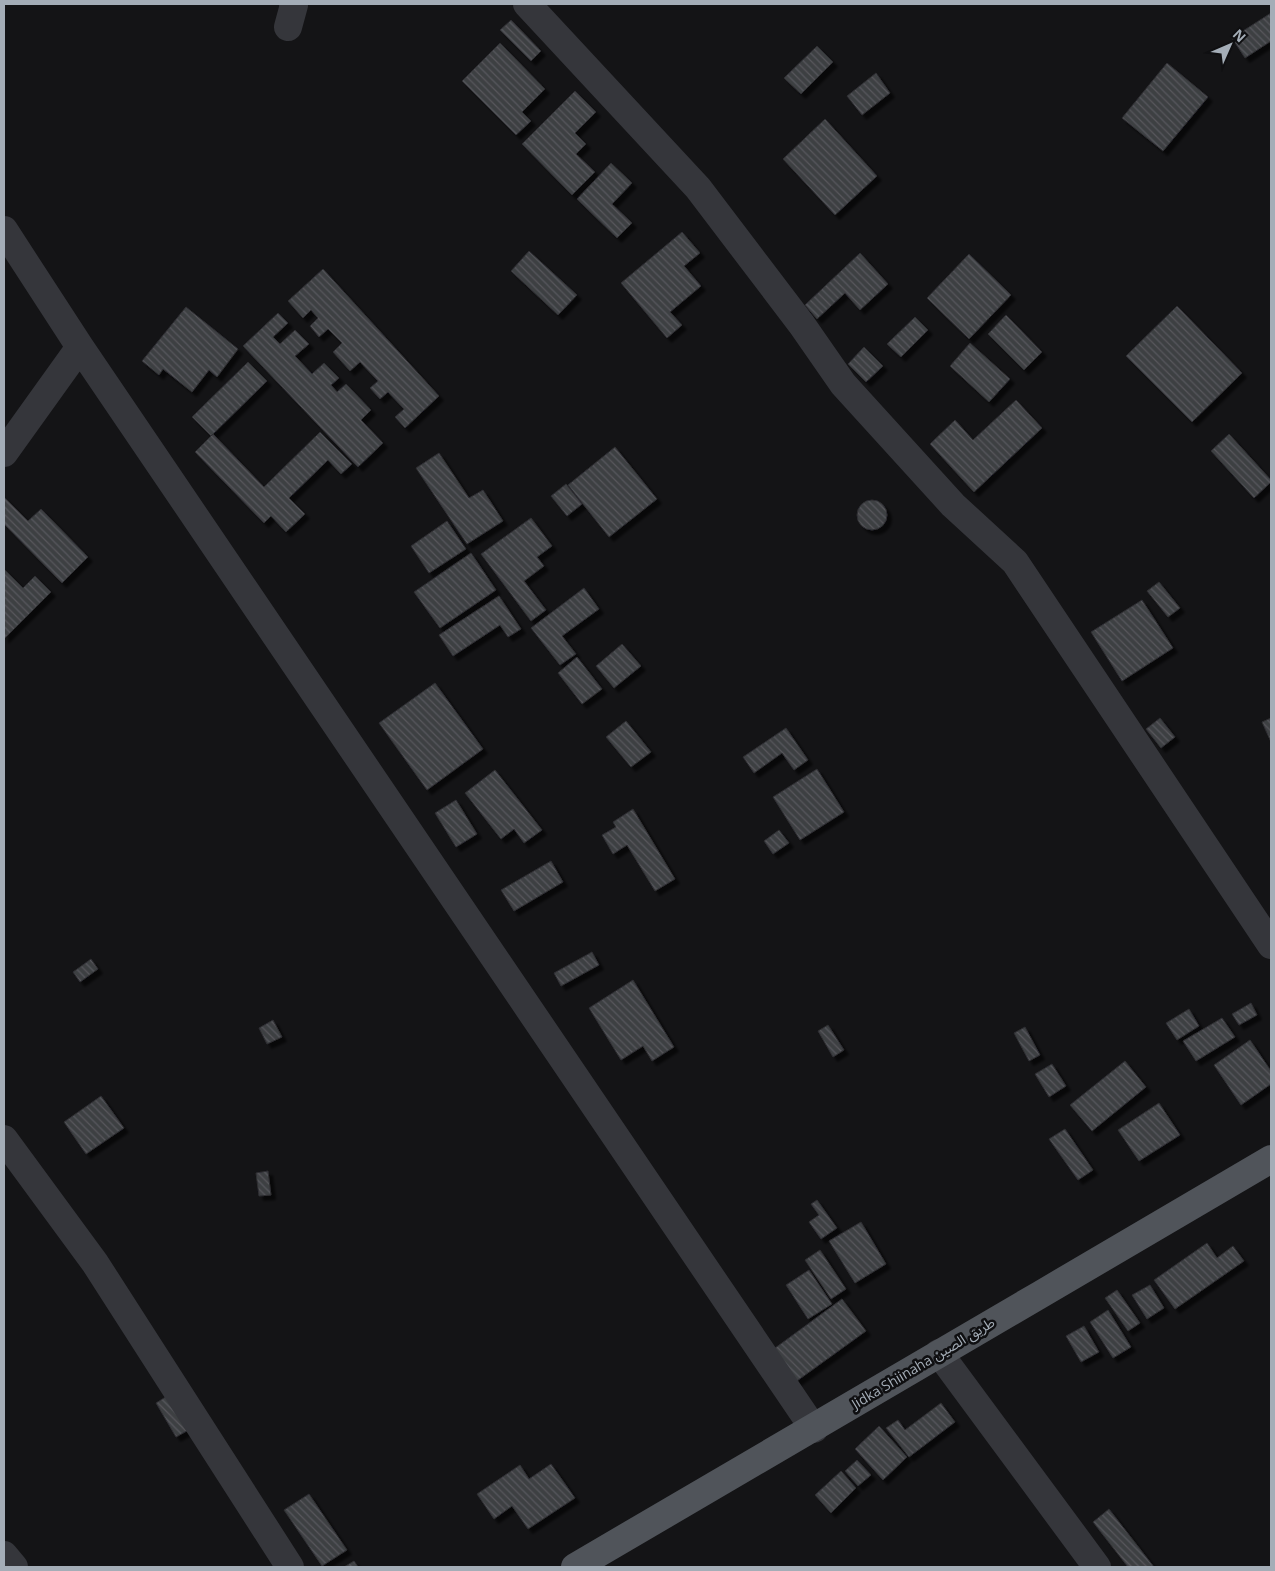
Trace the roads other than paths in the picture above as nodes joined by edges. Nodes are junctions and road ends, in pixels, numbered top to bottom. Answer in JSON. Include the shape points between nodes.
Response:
{"nodes":[{"id":1,"x":527,"y":4,"type":"edge"},
{"id":2,"x":4,"y":230,"type":"edge"},
{"id":3,"x":80,"y":347,"type":"junction"},
{"id":4,"x":4,"y":452,"type":"edge"},
{"id":5,"x":1271,"y":945,"type":"edge"},
{"id":6,"x":4,"y":1139,"type":"edge"},
{"id":7,"x":1271,"y":1159,"type":"edge"},
{"id":8,"x":939,"y":1353,"type":"junction"},
{"id":9,"x":814,"y":1429,"type":"junction"},
{"id":10,"x":4,"y":1555,"type":"edge"},
{"id":11,"x":14,"y":1567,"type":"edge"},
{"id":12,"x":290,"y":1567,"type":"edge"},
{"id":13,"x":575,"y":1567,"type":"edge"},
{"id":14,"x":1097,"y":1567,"type":"edge"}],
"edges":[{"from":1,"to":5,"type":"street","via":[[698,188],[843,384],[953,505],[1015,562]]},
{"from":2,"to":3,"type":"street"},
{"from":3,"to":4,"type":"street"},
{"from":3,"to":9,"type":"street"},
{"from":6,"to":12,"type":"street","via":[[95,1263]]},
{"from":7,"to":8,"type":"main road","name":"Jidka Shiinaha طريق الصين"},
{"from":8,"to":9,"type":"main road","name":"Jidka Shiinaha طريق الصين"},
{"from":8,"to":14,"type":"street"},
{"from":9,"to":13,"type":"main road","name":"Jidka Shiinaha طريق الصين"},
{"from":10,"to":11,"type":"street"}]}
